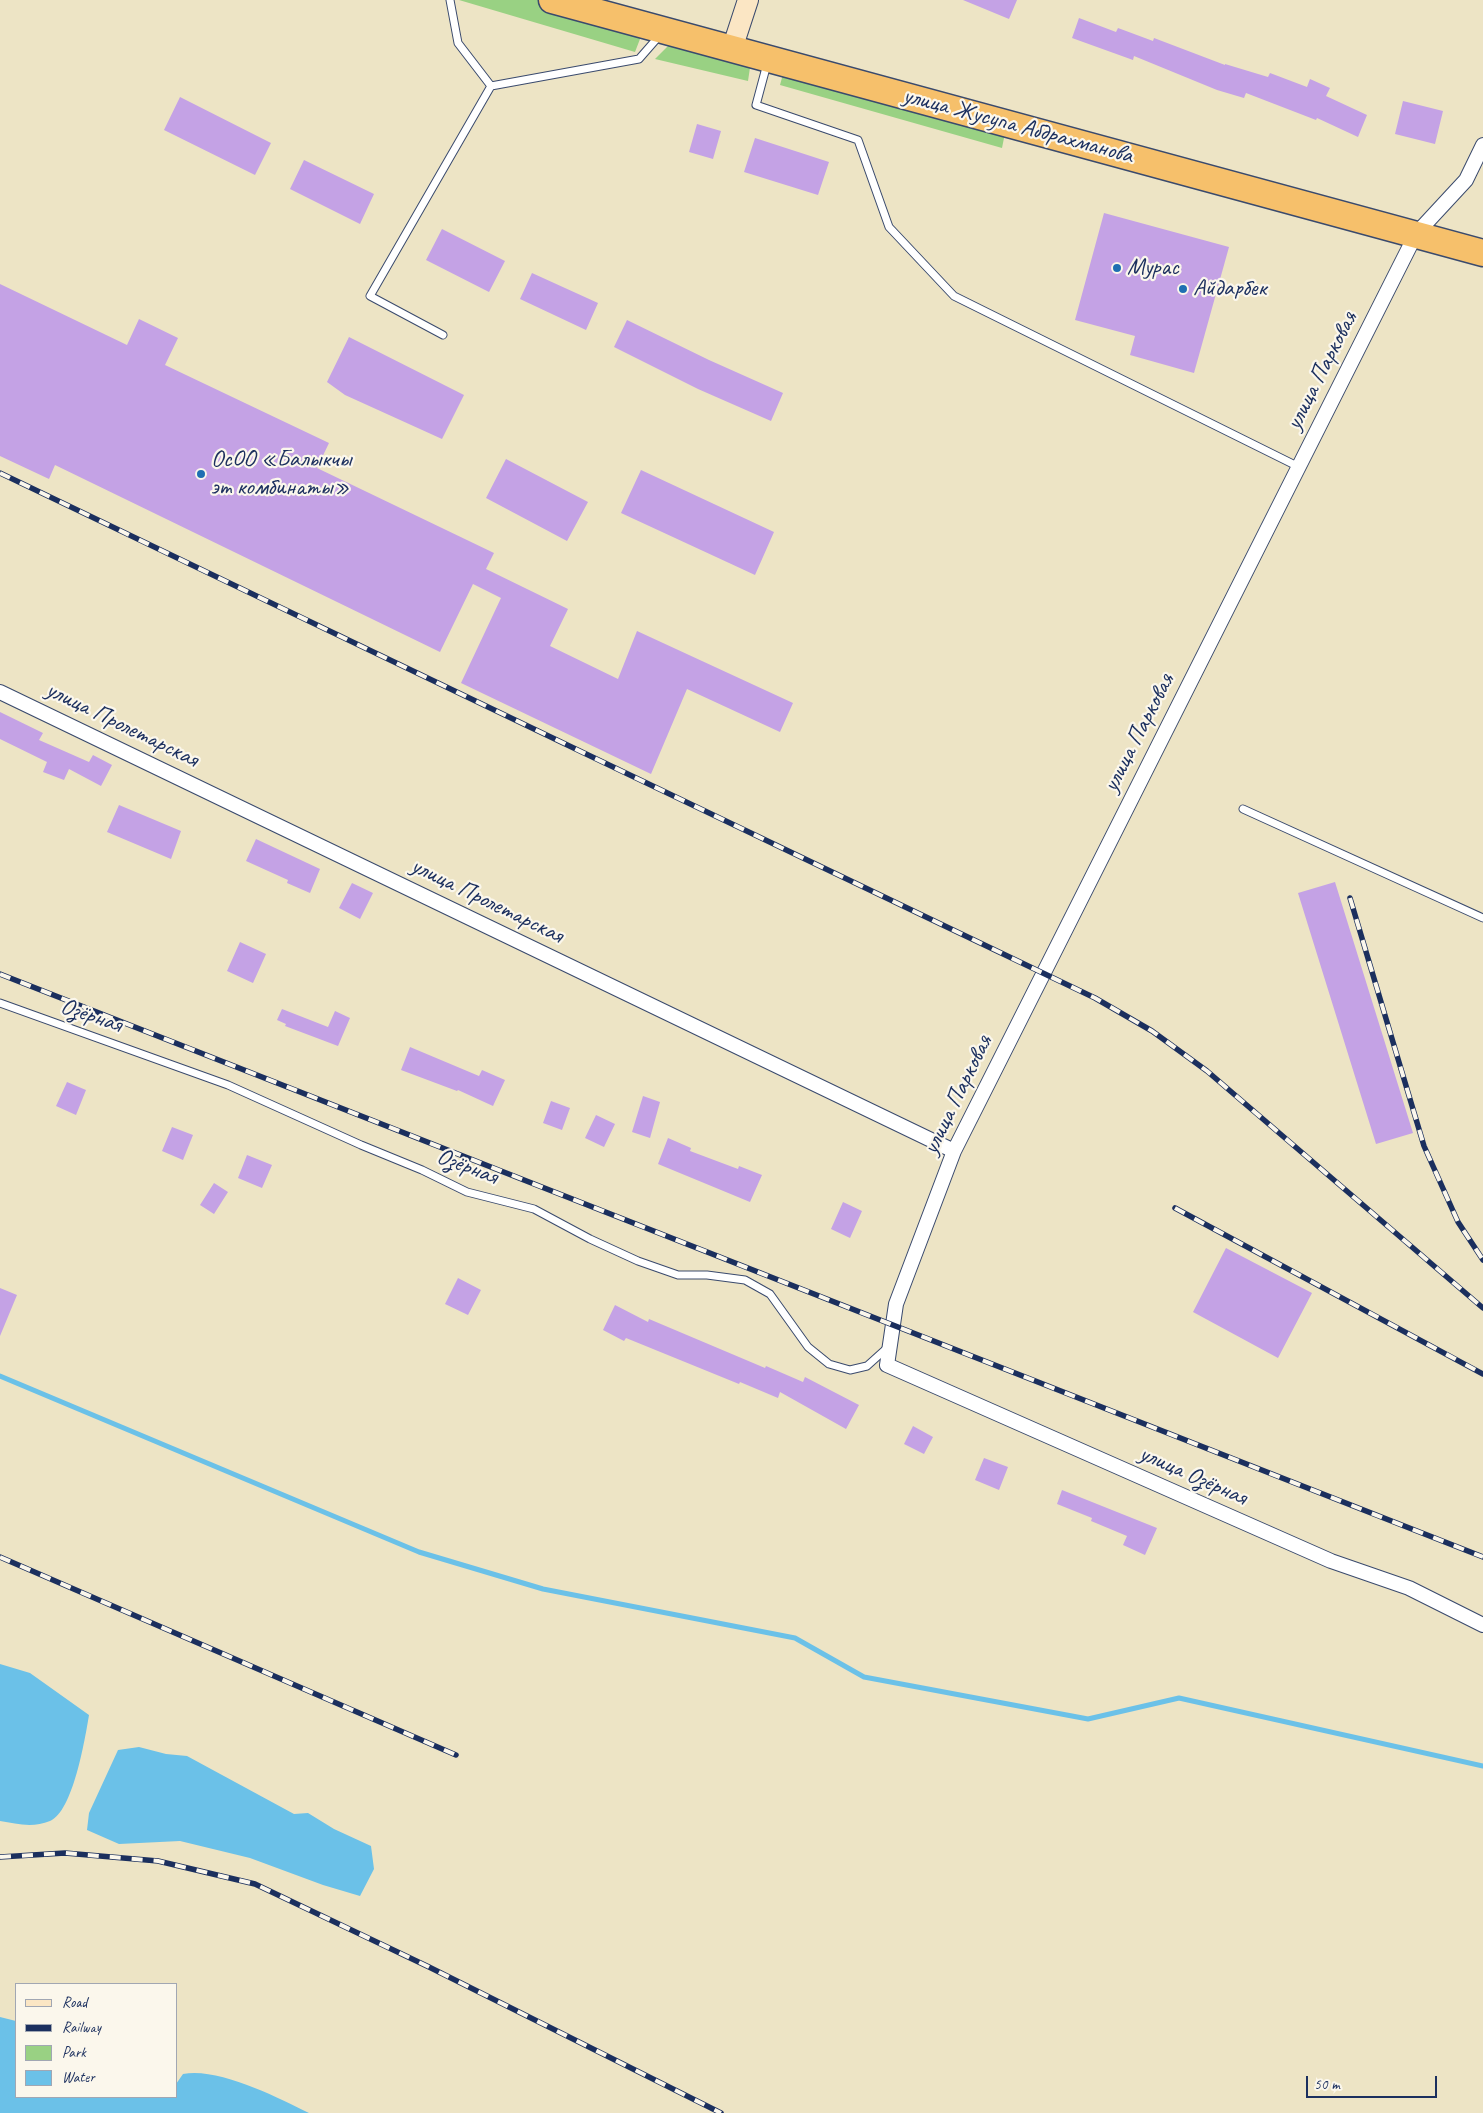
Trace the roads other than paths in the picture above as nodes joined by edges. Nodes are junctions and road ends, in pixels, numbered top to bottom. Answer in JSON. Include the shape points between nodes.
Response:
{"nodes":[{"id":1,"x":450,"y":0,"type":"edge"},
{"id":2,"x":552,"y":0,"type":"edge"},
{"id":3,"x":748,"y":0,"type":"edge"},
{"id":4,"x":663,"y":30,"type":"junction"},
{"id":5,"x":732,"y":48,"type":"junction"},
{"id":6,"x":768,"y":58,"type":"junction"},
{"id":7,"x":491,"y":86,"type":"junction"},
{"id":8,"x":1483,"y":145,"type":"edge"},
{"id":9,"x":1416,"y":234,"type":"junction"},
{"id":10,"x":1483,"y":253,"type":"edge"},
{"id":11,"x":443,"y":335,"type":"dead end"},
{"id":12,"x":1299,"y":467,"type":"junction"},
{"id":13,"x":0,"y":692,"type":"edge"},
{"id":14,"x":1243,"y":809,"type":"dead end"},
{"id":15,"x":1483,"y":918,"type":"edge"},
{"id":16,"x":0,"y":1003,"type":"edge"},
{"id":17,"x":954,"y":1151,"type":"junction"},
{"id":18,"x":890,"y":1346,"type":"junction"},
{"id":19,"x":887,"y":1366,"type":"joint"},
{"id":20,"x":1483,"y":1625,"type":"edge"}],
"edges":[{"from":1,"to":7,"type":"lane","via":[[458,43]]},
{"from":2,"to":4,"type":"highway","name":"улица Жусупа Абдрахманова"},
{"from":3,"to":5,"type":"street"},
{"from":4,"to":5,"type":"highway","name":"улица Жусупа Абдрахманова"},
{"from":4,"to":7,"type":"lane","via":[[639,59]]},
{"from":5,"to":6,"type":"highway","name":"улица Жусупа Абдрахманова"},
{"from":6,"to":9,"type":"highway","name":"улица Жусупа Абдрахманова"},
{"from":6,"to":12,"type":"lane","via":[[756,105],[858,140],[889,227],[954,296]]},
{"from":7,"to":11,"type":"lane","via":[[370,296]]},
{"from":8,"to":9,"type":"street","name":"улица Парковая","via":[[1466,180]]},
{"from":9,"to":10,"type":"highway","name":"улица Жусупа Абдрахманова"},
{"from":9,"to":12,"type":"street","name":"улица Парковая"},
{"from":12,"to":17,"type":"street","name":"улица Парковая"},
{"from":13,"to":17,"type":"street","name":"улица Пролетарская"},
{"from":14,"to":15,"type":"lane"},
{"from":16,"to":18,"type":"lane","name":"Озёрная","via":[[228,1085],[467,1192],[534,1209],[638,1261],[678,1275],[745,1280],[770,1294],[808,1348],[830,1364],[850,1370],[867,1366]]},
{"from":17,"to":18,"type":"street","name":"улица Парковая","via":[[896,1304]]},
{"from":18,"to":19,"type":"street","name":"улица Парковая"},
{"from":19,"to":20,"type":"street","name":"улица Озёрная","via":[[1331,1562],[1409,1588]]}]}
